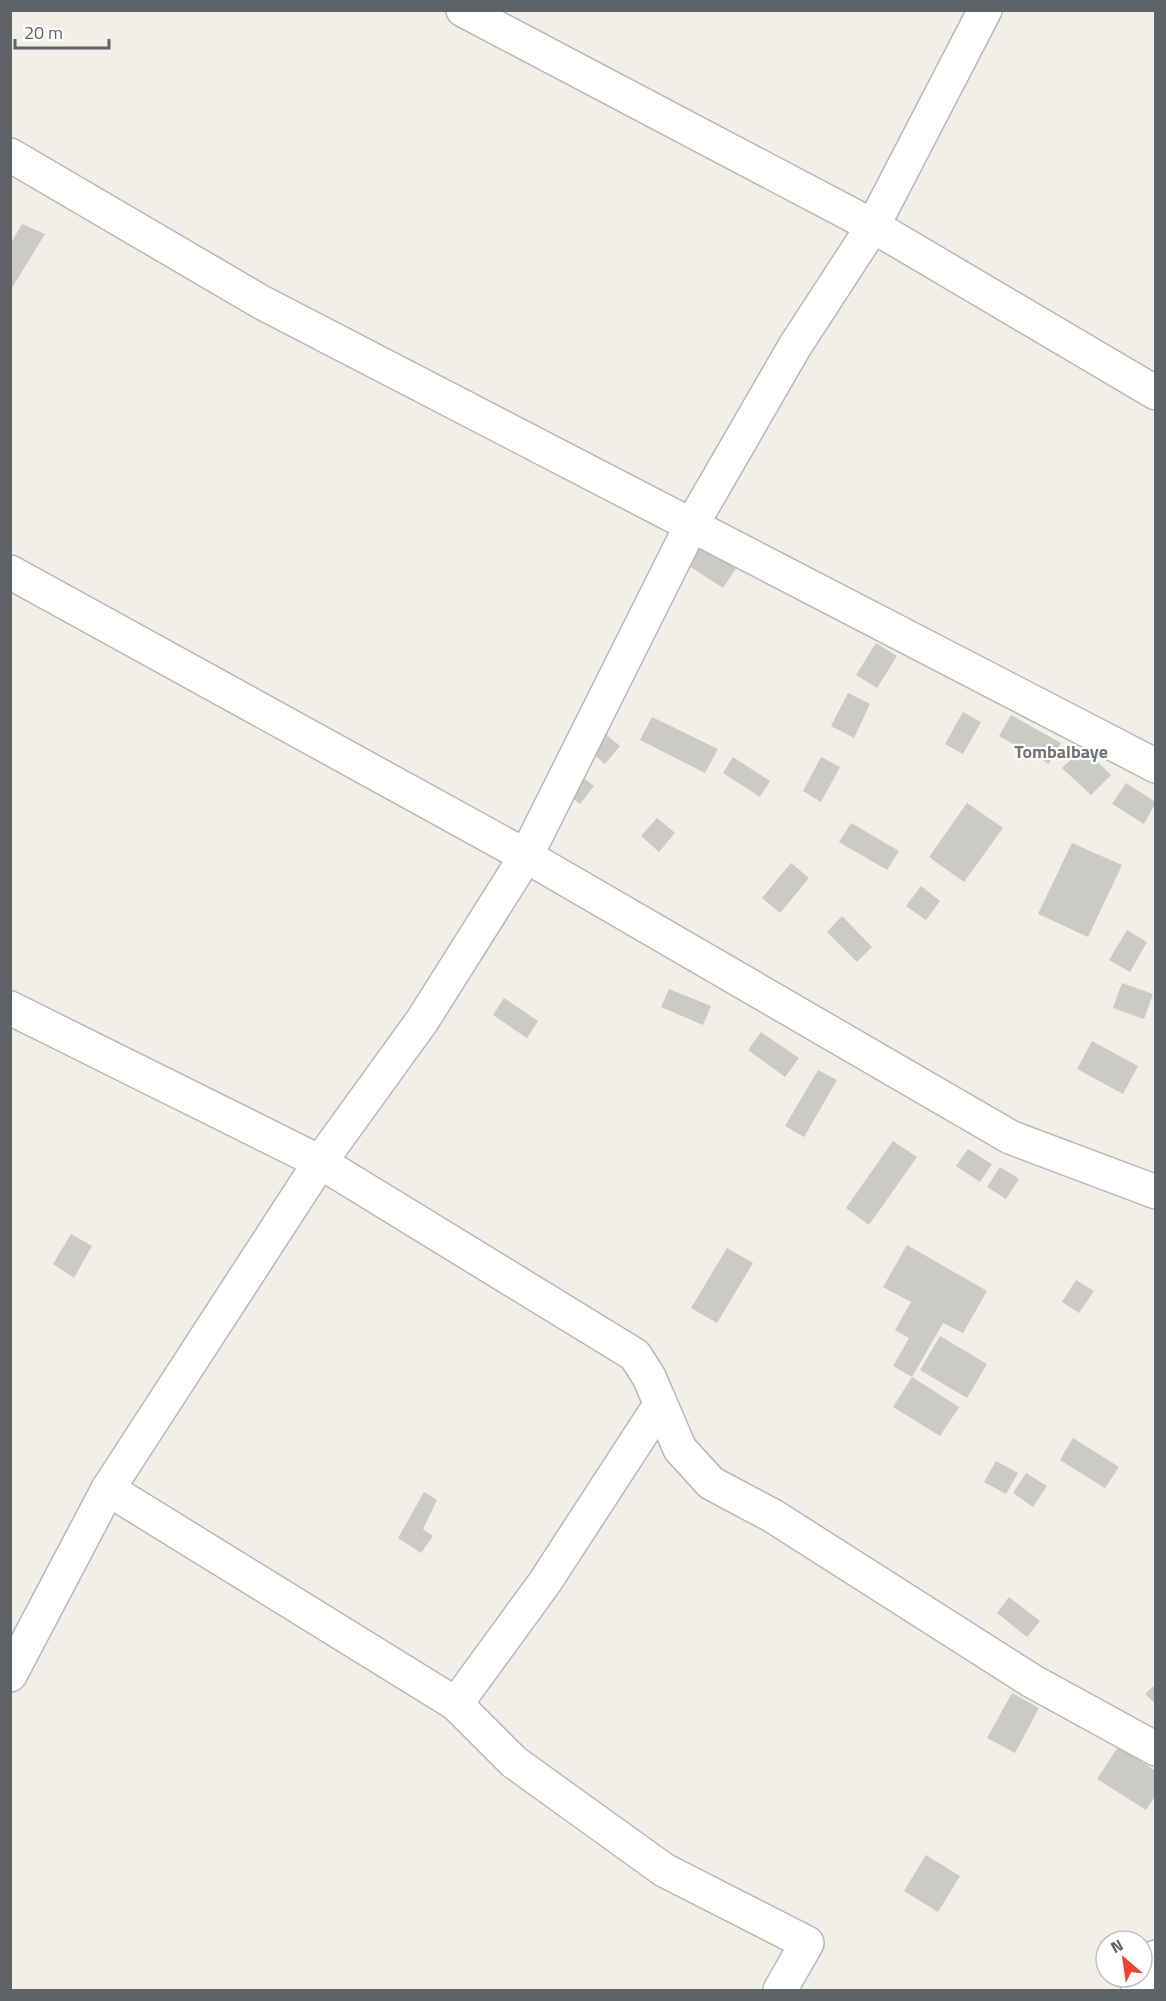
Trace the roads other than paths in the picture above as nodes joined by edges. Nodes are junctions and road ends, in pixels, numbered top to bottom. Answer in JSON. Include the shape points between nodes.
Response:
{"nodes":[{"id":1,"x":463,"y":10,"type":"edge"},
{"id":2,"x":985,"y":10,"type":"edge"},
{"id":3,"x":10,"y":155,"type":"edge"},
{"id":4,"x":873,"y":226,"type":"junction"},
{"id":5,"x":1155,"y":393,"type":"edge"},
{"id":6,"x":691,"y":526,"type":"junction"},
{"id":7,"x":10,"y":572,"type":"edge"},
{"id":8,"x":1155,"y":766,"type":"edge"},
{"id":9,"x":526,"y":856,"type":"junction"},
{"id":10,"x":13,"y":1015,"type":"edge"},
{"id":11,"x":320,"y":1162,"type":"junction"},
{"id":12,"x":1155,"y":1192,"type":"edge"},
{"id":13,"x":660,"y":1405,"type":"junction"},
{"id":14,"x":108,"y":1489,"type":"junction"},
{"id":15,"x":10,"y":1675,"type":"edge"},
{"id":16,"x":456,"y":1704,"type":"junction"},
{"id":17,"x":1155,"y":1749,"type":"edge"},
{"id":18,"x":1155,"y":1957,"type":"edge"},
{"id":19,"x":780,"y":1990,"type":"edge"},
{"id":20,"x":1138,"y":1990,"type":"edge"}],
"edges":[{"from":1,"to":4,"type":"street"},
{"from":2,"to":4,"type":"street"},
{"from":3,"to":6,"type":"street","via":[[261,302]]},
{"from":4,"to":5,"type":"street"},
{"from":4,"to":6,"type":"street","via":[[795,346]]},
{"from":6,"to":8,"type":"street"},
{"from":6,"to":9,"type":"street"},
{"from":7,"to":9,"type":"street"},
{"from":9,"to":11,"type":"street","via":[[422,1021]]},
{"from":9,"to":12,"type":"street","via":[[1010,1137]]},
{"from":10,"to":11,"type":"street"},
{"from":11,"to":13,"type":"street","via":[[635,1355]]},
{"from":11,"to":14,"type":"street"},
{"from":13,"to":16,"type":"street","via":[[545,1582]]},
{"from":13,"to":17,"type":"street","via":[[680,1449],[711,1483],[773,1516],[1032,1681]]},
{"from":14,"to":15,"type":"street"},
{"from":14,"to":16,"type":"street"},
{"from":16,"to":19,"type":"street","via":[[514,1762],[664,1870],[807,1943]]},
{"from":18,"to":20,"type":"street"}]}
